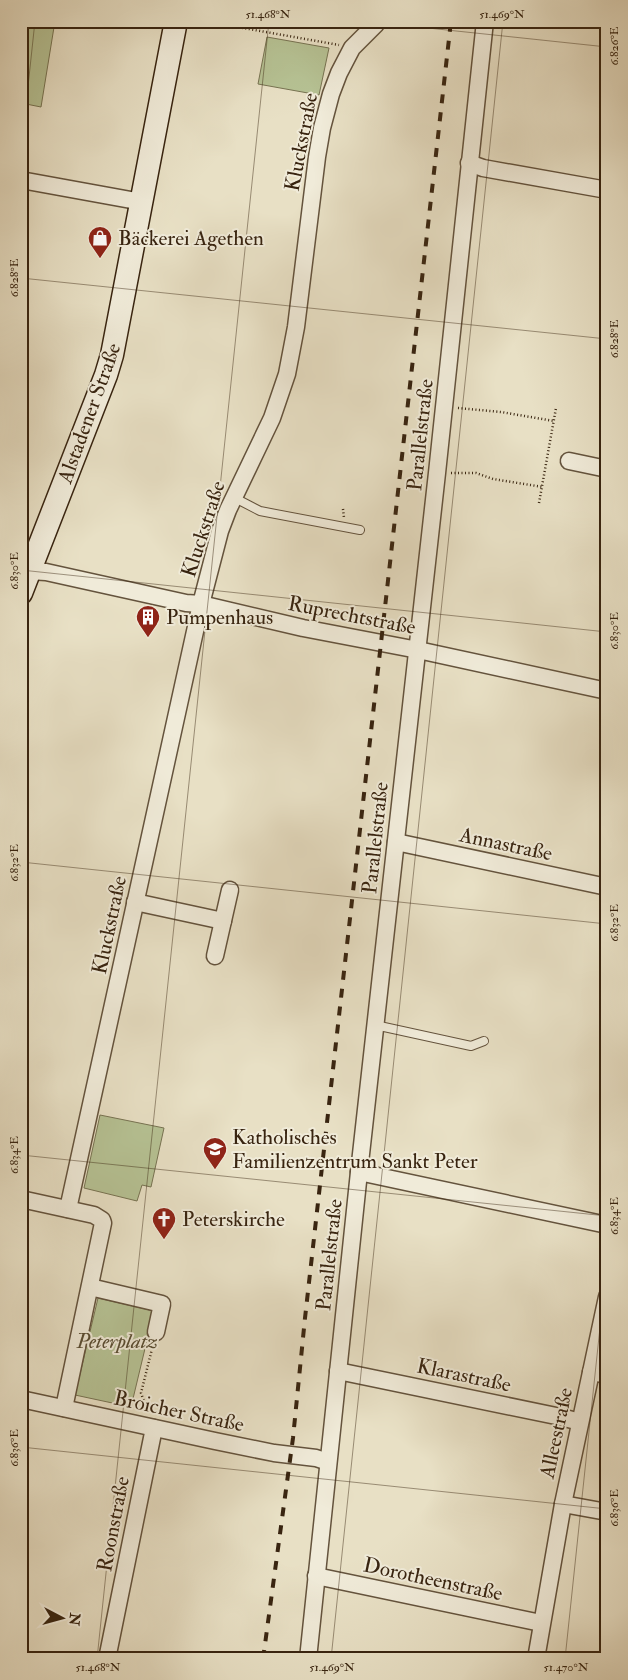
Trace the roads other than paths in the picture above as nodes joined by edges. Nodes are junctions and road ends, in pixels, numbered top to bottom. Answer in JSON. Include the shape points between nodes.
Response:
{"nodes":[{"id":1,"x":176,"y":21,"type":"edge"},
{"id":2,"x":485,"y":21,"type":"edge"},
{"id":3,"x":376,"y":24,"type":"dead end"},
{"id":4,"x":469,"y":163,"type":"junction"},
{"id":5,"x":21,"y":180,"type":"edge"},
{"id":6,"x":607,"y":190,"type":"edge"},
{"id":7,"x":142,"y":202,"type":"junction"},
{"id":8,"x":569,"y":462,"type":"dead end"},
{"id":9,"x":607,"y":469,"type":"edge"},
{"id":10,"x":233,"y":497,"type":"junction"},
{"id":11,"x":360,"y":530,"type":"dead end"},
{"id":12,"x":30,"y":570,"type":"junction"},
{"id":13,"x":21,"y":593,"type":"edge"},
{"id":14,"x":201,"y":604,"type":"junction"},
{"id":15,"x":418,"y":650,"type":"junction"},
{"id":16,"x":607,"y":691,"type":"edge"},
{"id":17,"x":396,"y":842,"type":"junction"},
{"id":18,"x":607,"y":887,"type":"edge"},
{"id":19,"x":230,"y":890,"type":"dead end"},
{"id":20,"x":136,"y":902,"type":"junction"},
{"id":21,"x":223,"y":921,"type":"junction"},
{"id":22,"x":216,"y":956,"type":"dead end"},
{"id":23,"x":375,"y":1025,"type":"junction"},
{"id":24,"x":484,"y":1041,"type":"dead end"},
{"id":25,"x":359,"y":1172,"type":"junction"},
{"id":26,"x":21,"y":1199,"type":"edge"},
{"id":27,"x":68,"y":1210,"type":"junction"},
{"id":28,"x":607,"y":1225,"type":"edge"},
{"id":29,"x":90,"y":1287,"type":"junction"},
{"id":30,"x":607,"y":1297,"type":"edge"},
{"id":31,"x":156,"y":1332,"type":"road end"},
{"id":32,"x":338,"y":1371,"type":"junction"},
{"id":33,"x":599,"y":1374,"type":"edge"},
{"id":34,"x":21,"y":1399,"type":"edge"},
{"id":35,"x":64,"y":1408,"type":"junction"},
{"id":36,"x":580,"y":1422,"type":"junction"},
{"id":37,"x":154,"y":1428,"type":"junction"},
{"id":38,"x":328,"y":1462,"type":"junction"},
{"id":39,"x":563,"y":1504,"type":"junction"},
{"id":40,"x":607,"y":1512,"type":"edge"},
{"id":41,"x":316,"y":1576,"type":"junction"},
{"id":42,"x":541,"y":1624,"type":"junction"},
{"id":43,"x":107,"y":1659,"type":"edge"},
{"id":44,"x":308,"y":1659,"type":"edge"},
{"id":45,"x":536,"y":1659,"type":"edge"}],
"edges":[{"from":1,"to":7,"type":"street","name":"Alstadener Straße"},
{"from":2,"to":4,"type":"street","name":"Parallelstraße"},
{"from":3,"to":10,"type":"street","name":"Kluckstraße","via":[[352,48],[331,94],[322,128],[296,327],[286,374],[272,418]]},
{"from":4,"to":6,"type":"street"},
{"from":4,"to":15,"type":"street","name":"Parallelstraße"},
{"from":5,"to":7,"type":"street"},
{"from":7,"to":12,"type":"street","name":"Alstadener Straße","via":[[110,362]]},
{"from":8,"to":9,"type":"street"},
{"from":10,"to":11,"type":"lane","via":[[260,511]]},
{"from":10,"to":14,"type":"street","name":"Kluckstraße","via":[[220,531]]},
{"from":12,"to":13,"type":"street","name":"Alstadener Straße"},
{"from":12,"to":14,"type":"street","name":"Ruprechtstraße"},
{"from":14,"to":15,"type":"street","name":"Ruprechtstraße"},
{"from":14,"to":20,"type":"street","name":"Kluckstraße"},
{"from":15,"to":16,"type":"street","name":"Ruprechtstraße"},
{"from":15,"to":17,"type":"street","name":"Parallelstraße"},
{"from":17,"to":18,"type":"street","name":"Annastraße"},
{"from":17,"to":23,"type":"street","name":"Parallelstraße"},
{"from":19,"to":21,"type":"street"},
{"from":20,"to":21,"type":"street"},
{"from":20,"to":27,"type":"street","name":"Kluckstraße"},
{"from":21,"to":22,"type":"street"},
{"from":23,"to":24,"type":"lane","via":[[471,1046]]},
{"from":23,"to":25,"type":"street","name":"Parallelstraße"},
{"from":25,"to":28,"type":"street"},
{"from":25,"to":32,"type":"street","name":"Parallelstraße"},
{"from":26,"to":27,"type":"street"},
{"from":27,"to":29,"type":"street","via":[[102,1220]]},
{"from":29,"to":31,"type":"street","via":[[162,1304]]},
{"from":29,"to":35,"type":"street"},
{"from":30,"to":33,"type":"street","name":"Alleestraße"},
{"from":32,"to":36,"type":"street","name":"Klarastraße"},
{"from":32,"to":38,"type":"street","name":"Parallelstraße"},
{"from":33,"to":36,"type":"street","name":"Alleestraße"},
{"from":34,"to":35,"type":"street","name":"Broicher Straße"},
{"from":35,"to":37,"type":"street","name":"Broicher Straße"},
{"from":36,"to":39,"type":"street","name":"Alleestraße"},
{"from":37,"to":38,"type":"street","name":"Broicher Straße"},
{"from":37,"to":43,"type":"street","name":"Roonstraße"},
{"from":38,"to":41,"type":"street","name":"Parallelstraße"},
{"from":39,"to":40,"type":"street","name":"Alleestraße"},
{"from":39,"to":42,"type":"street","name":"Alleestraße"},
{"from":41,"to":42,"type":"street","name":"Dorotheenstraße"},
{"from":41,"to":44,"type":"street","name":"Parallelstraße"},
{"from":42,"to":45,"type":"street","name":"Alleestraße"}]}
